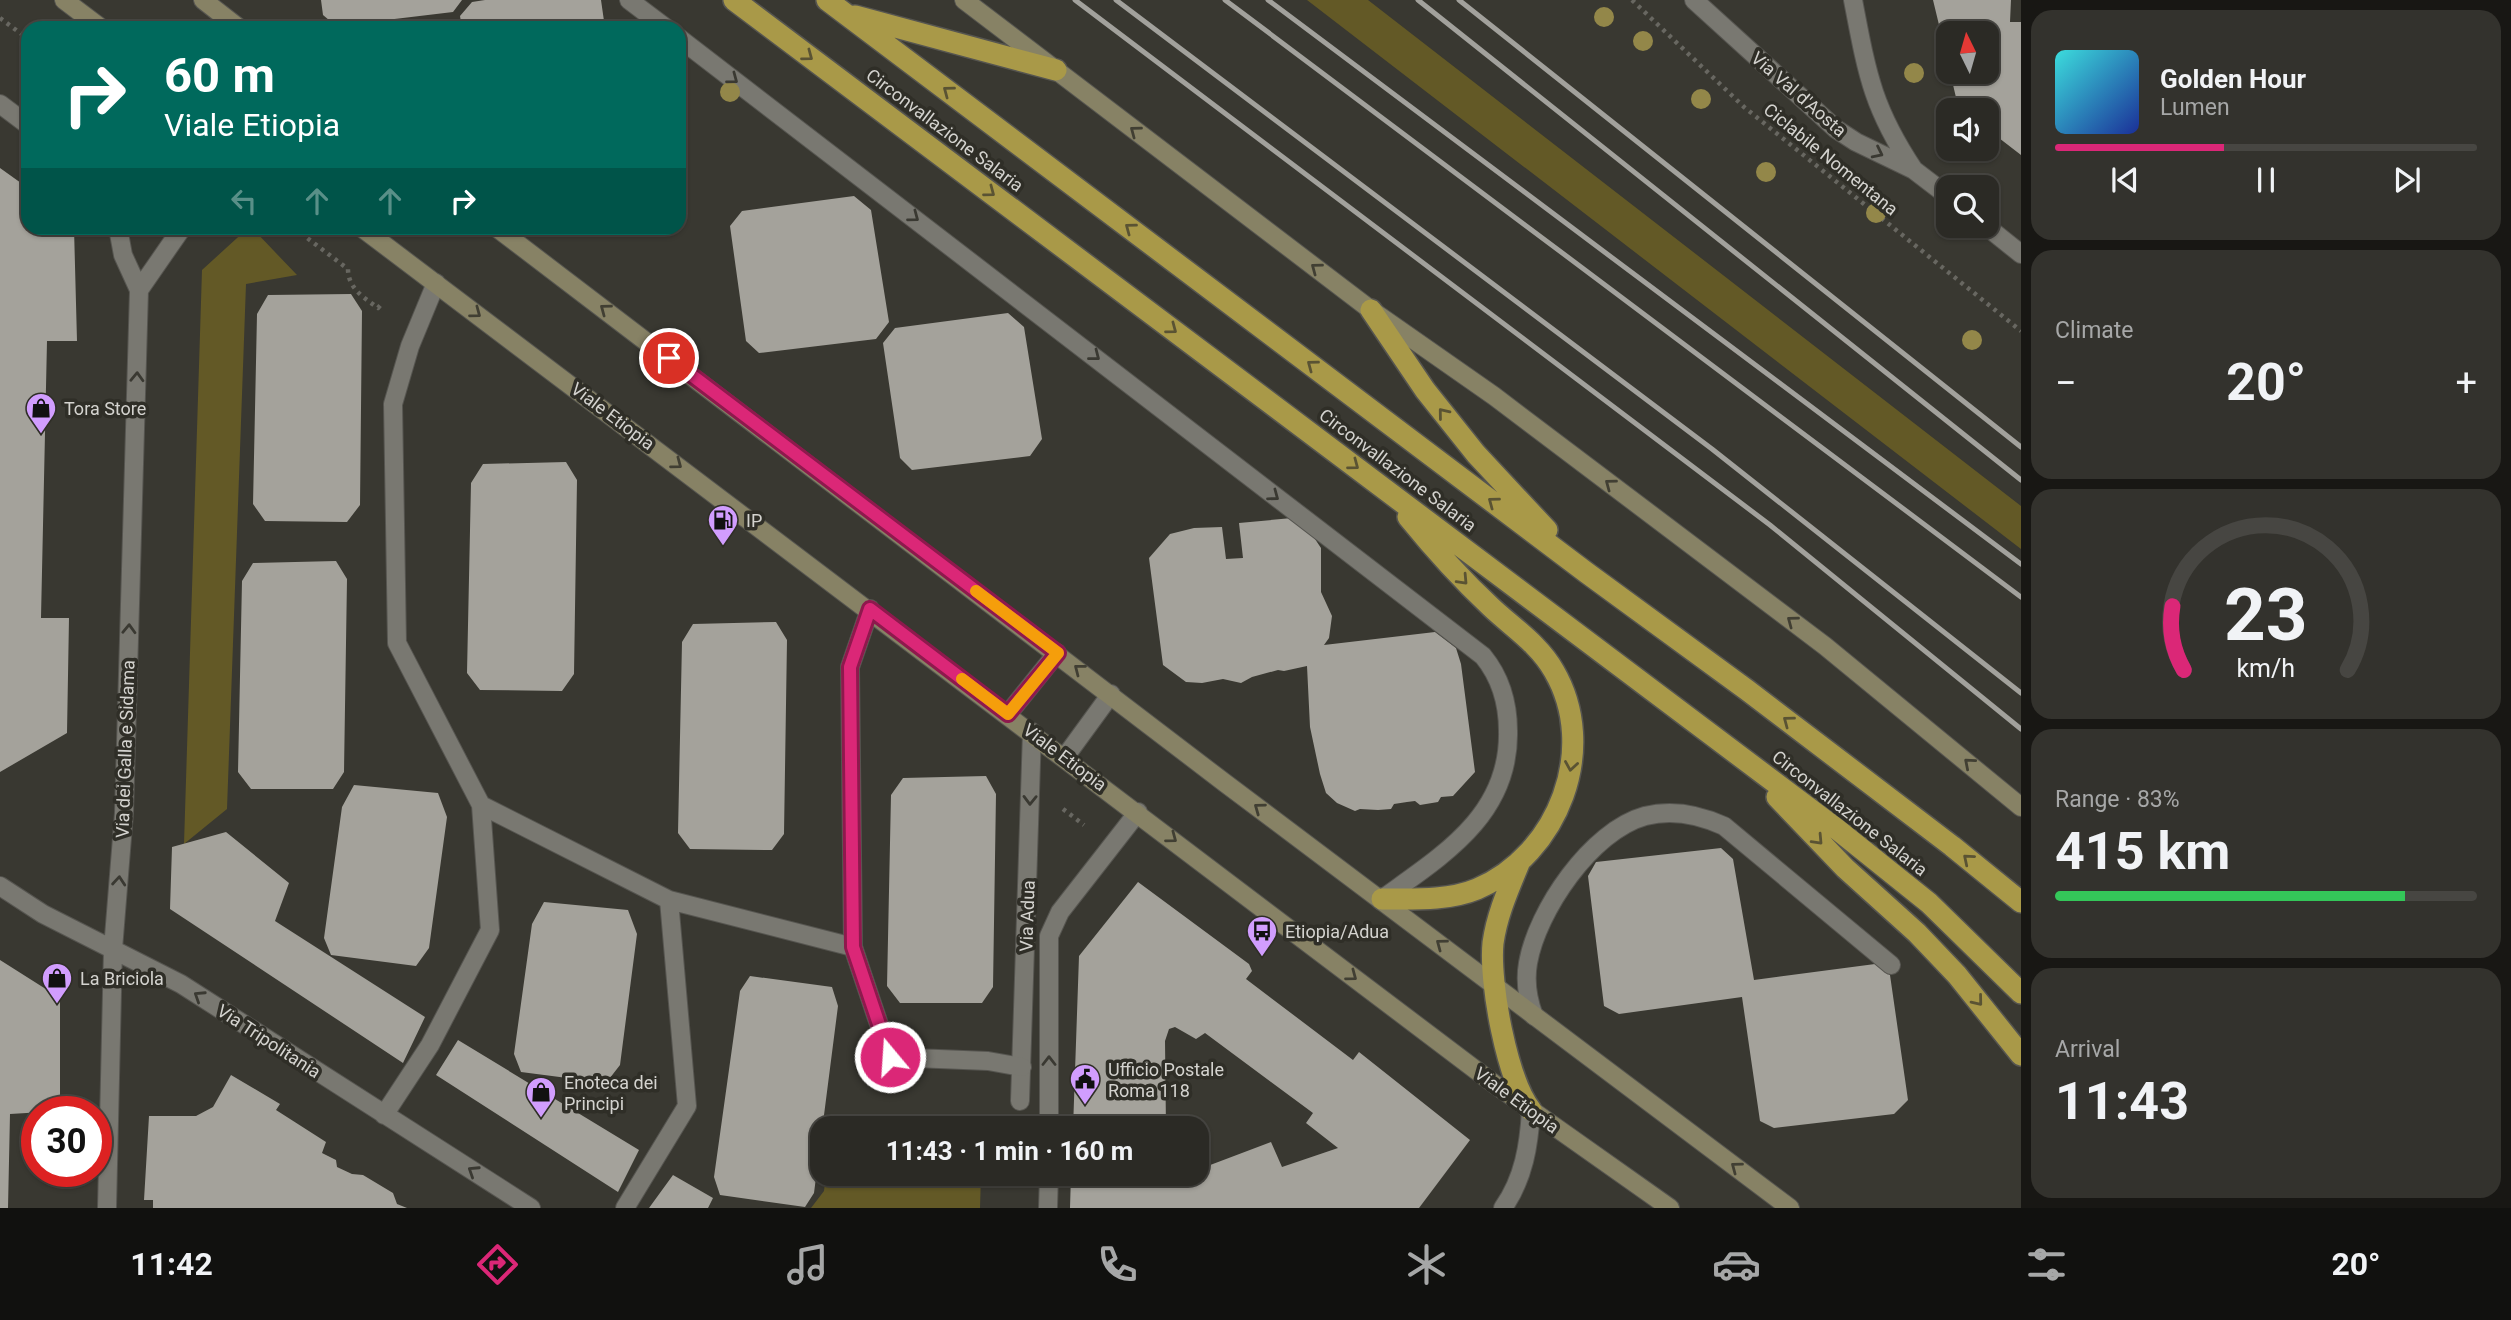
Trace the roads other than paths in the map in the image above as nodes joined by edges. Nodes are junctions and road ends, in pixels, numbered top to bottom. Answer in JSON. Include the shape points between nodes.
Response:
{"nodes":[{"id":1,"x":64,"y":0,"type":"edge"},
{"id":2,"x":629,"y":0,"type":"edge"},
{"id":3,"x":734,"y":0,"type":"edge"},
{"id":4,"x":827,"y":0,"type":"edge"},
{"id":5,"x":964,"y":0,"type":"edge"},
{"id":6,"x":1694,"y":0,"type":"edge"},
{"id":7,"x":1853,"y":0,"type":"edge"},
{"id":8,"x":206,"y":1,"type":"edge"},
{"id":9,"x":844,"y":13,"type":"junction"},
{"id":10,"x":92,"y":21,"type":"edge"},
{"id":11,"x":230,"y":21,"type":"edge"},
{"id":12,"x":657,"y":21,"type":"edge"},
{"id":13,"x":686,"y":43,"type":"edge"},
{"id":14,"x":1056,"y":70,"type":"junction"},
{"id":15,"x":0,"y":104,"type":"edge"},
{"id":16,"x":21,"y":120,"type":"edge"},
{"id":17,"x":1914,"y":170,"type":"junction"},
{"id":18,"x":1936,"y":187,"type":"edge"},
{"id":19,"x":119,"y":235,"type":"edge"},
{"id":20,"x":177,"y":235,"type":"edge"},
{"id":21,"x":371,"y":235,"type":"edge"},
{"id":22,"x":506,"y":235,"type":"edge"},
{"id":23,"x":1999,"y":236,"type":"edge"},
{"id":24,"x":2021,"y":254,"type":"edge"},
{"id":25,"x":436,"y":283,"type":"junction"},
{"id":26,"x":139,"y":290,"type":"junction"},
{"id":27,"x":1370,"y":310,"type":"junction"},
{"id":28,"x":1388,"y":490,"type":"junction"},
{"id":29,"x":1587,"y":573,"type":"junction"},
{"id":30,"x":870,"y":609,"type":"junction"},
{"id":31,"x":1058,"y":653,"type":"junction"},
{"id":32,"x":1111,"y":694,"type":"junction"},
{"id":33,"x":1008,"y":714,"type":"junction"},
{"id":34,"x":1032,"y":732,"type":"junction"},
{"id":35,"x":1738,"y":754,"type":"junction"},
{"id":36,"x":1065,"y":757,"type":"junction"},
{"id":37,"x":481,"y":805,"type":"junction"},
{"id":38,"x":2021,"y":807,"type":"edge"},
{"id":39,"x":1138,"y":812,"type":"junction"},
{"id":40,"x":1521,"y":860,"type":"junction"},
{"id":41,"x":0,"y":886,"type":"edge"},
{"id":42,"x":1382,"y":899,"type":"junction"},
{"id":43,"x":669,"y":900,"type":"junction"},
{"id":44,"x":2021,"y":902,"type":"edge"},
{"id":45,"x":1049,"y":936,"type":"junction"},
{"id":46,"x":853,"y":947,"type":"junction"},
{"id":47,"x":113,"y":949,"type":"junction"},
{"id":48,"x":1891,"y":965,"type":"dead end"},
{"id":49,"x":1496,"y":985,"type":"junction"},
{"id":50,"x":2021,"y":993,"type":"edge"},
{"id":51,"x":1025,"y":994,"type":"junction"},
{"id":52,"x":1534,"y":1016,"type":"junction"},
{"id":53,"x":2021,"y":1055,"type":"edge"},
{"id":54,"x":1021,"y":1067,"type":"junction"},
{"id":55,"x":1020,"y":1101,"type":"dead end"},
{"id":56,"x":1531,"y":1110,"type":"junction"},
{"id":57,"x":384,"y":1115,"type":"junction"},
{"id":58,"x":1049,"y":1116,"type":"edge"},
{"id":59,"x":1049,"y":1186,"type":"edge"},
{"id":60,"x":107,"y":1208,"type":"edge"},
{"id":61,"x":531,"y":1208,"type":"edge"},
{"id":62,"x":625,"y":1208,"type":"edge"},
{"id":63,"x":1048,"y":1208,"type":"edge"},
{"id":64,"x":1503,"y":1208,"type":"edge"},
{"id":65,"x":1670,"y":1208,"type":"edge"},
{"id":66,"x":1790,"y":1208,"type":"edge"}],
"edges":[{"from":1,"to":10,"type":"main road"},
{"from":2,"to":12,"type":"street"},
{"from":3,"to":28,"type":"highway","name":"Circonvallazione Salaria","one_way":true},
{"from":4,"to":9,"type":"highway","name":"Circonvallazione Salaria"},
{"from":5,"to":14,"type":"main road"},
{"from":6,"to":17,"type":"street","name":"Via Val d'Aosta","one_way":true,"via":[[1836,129]]},
{"from":7,"to":17,"type":"street","via":[[1869,84],[1892,137]]},
{"from":8,"to":11,"type":"main road"},
{"from":9,"to":14,"type":"highway"},
{"from":29,"to":9,"type":"highway","name":"Circonvallazione Salaria","one_way":true},
{"from":13,"to":42,"type":"street","one_way":true,"via":[[1483,656],[1494,670],[1507,707],[1508,757],[1498,790],[1464,836]]},
{"from":27,"to":14,"type":"main road","one_way":true},
{"from":15,"to":16,"type":"street"},
{"from":17,"to":18,"type":"street","name":"Via Val d'Aosta"},
{"from":19,"to":26,"type":"street"},
{"from":20,"to":26,"type":"street"},
{"from":21,"to":25,"type":"main road","name":"Viale Etiopia"},
{"from":31,"to":22,"type":"main road","one_way":true},
{"from":23,"to":24,"type":"street"},
{"from":25,"to":30,"type":"main road","name":"Viale Etiopia","one_way":true},
{"from":25,"to":37,"type":"street","via":[[393,404],[397,643]]},
{"from":47,"to":26,"type":"street","name":"Via dei Galla e Sidama","one_way":true,"via":[[124,813]]},
{"from":29,"to":27,"type":"highway","one_way":true,"via":[[1476,454]]},
{"from":38,"to":27,"type":"main road","one_way":true,"via":[[1825,646],[1494,396]]},
{"from":28,"to":35,"type":"highway","name":"Circonvallazione Salaria"},
{"from":28,"to":40,"type":"highway","one_way":true,"via":[[1467,584],[1544,656],[1564,691],[1573,733],[1567,789],[1548,827]]},
{"from":44,"to":29,"type":"highway","name":"Circonvallazione Salaria","one_way":true,"via":[[1758,698]]},
{"from":30,"to":33,"type":"main road","name":"Viale Etiopia"},
{"from":30,"to":46,"type":"street","via":[[850,667]]},
{"from":32,"to":31,"type":"main road","one_way":true},
{"from":31,"to":33,"type":"street"},
{"from":32,"to":36,"type":"street"},
{"from":42,"to":32,"type":"main road","one_way":true},
{"from":33,"to":34,"type":"main road","name":"Viale Etiopia"},
{"from":34,"to":36,"type":"main road","name":"Viale Etiopia"},
{"from":34,"to":51,"type":"street","name":"Via Adua","one_way":true},
{"from":35,"to":50,"type":"highway","name":"Circonvallazione Salaria","via":[[1929,903]]},
{"from":35,"to":53,"type":"highway","one_way":true,"via":[[1844,868],[1917,933]]},
{"from":36,"to":39,"type":"main road","name":"Viale Etiopia"},
{"from":37,"to":43,"type":"street"},
{"from":37,"to":57,"type":"street","via":[[490,930],[430,1045]]},
{"from":39,"to":45,"type":"street","name":"Via Adua","via":[[1060,912]]},
{"from":39,"to":56,"type":"main road","name":"Viale Etiopia","one_way":true},
{"from":40,"to":42,"type":"highway","via":[[1464,894]]},
{"from":40,"to":49,"type":"highway","via":[[1497,925],[1493,953]]},
{"from":41,"to":47,"type":"street","name":"Via Tripolitania","via":[[43,914]]},
{"from":49,"to":42,"type":"main road","one_way":true},
{"from":43,"to":46,"type":"street"},
{"from":43,"to":62,"type":"street","via":[[687,1106]]},
{"from":45,"to":51,"type":"street"},
{"from":58,"to":45,"type":"street","name":"Via Adua","one_way":true},
{"from":46,"to":54,"type":"street","via":[[890,1057]]},
{"from":57,"to":47,"type":"street","name":"Via Tripolitania","one_way":true,"via":[[181,984]]},
{"from":47,"to":60,"type":"street","name":"Via dei Galla e Sidama"},
{"from":48,"to":52,"type":"street","via":[[1724,826],[1680,813],[1657,814],[1618,830],[1589,854],[1564,884],[1537,932],[1528,963],[1526,977]]},
{"from":49,"to":52,"type":"main road"},
{"from":49,"to":56,"type":"highway","via":[[1514,1075]]},
{"from":51,"to":54,"type":"street","name":"Via Adua"},
{"from":66,"to":52,"type":"main road","one_way":true},
{"from":54,"to":55,"type":"street","name":"Via Adua"},
{"from":56,"to":64,"type":"street","via":[[1522,1171]]},
{"from":56,"to":65,"type":"main road","name":"Viale Etiopia"},
{"from":61,"to":57,"type":"street","name":"Via Tripolitania","one_way":true},
{"from":59,"to":63,"type":"street"}]}
